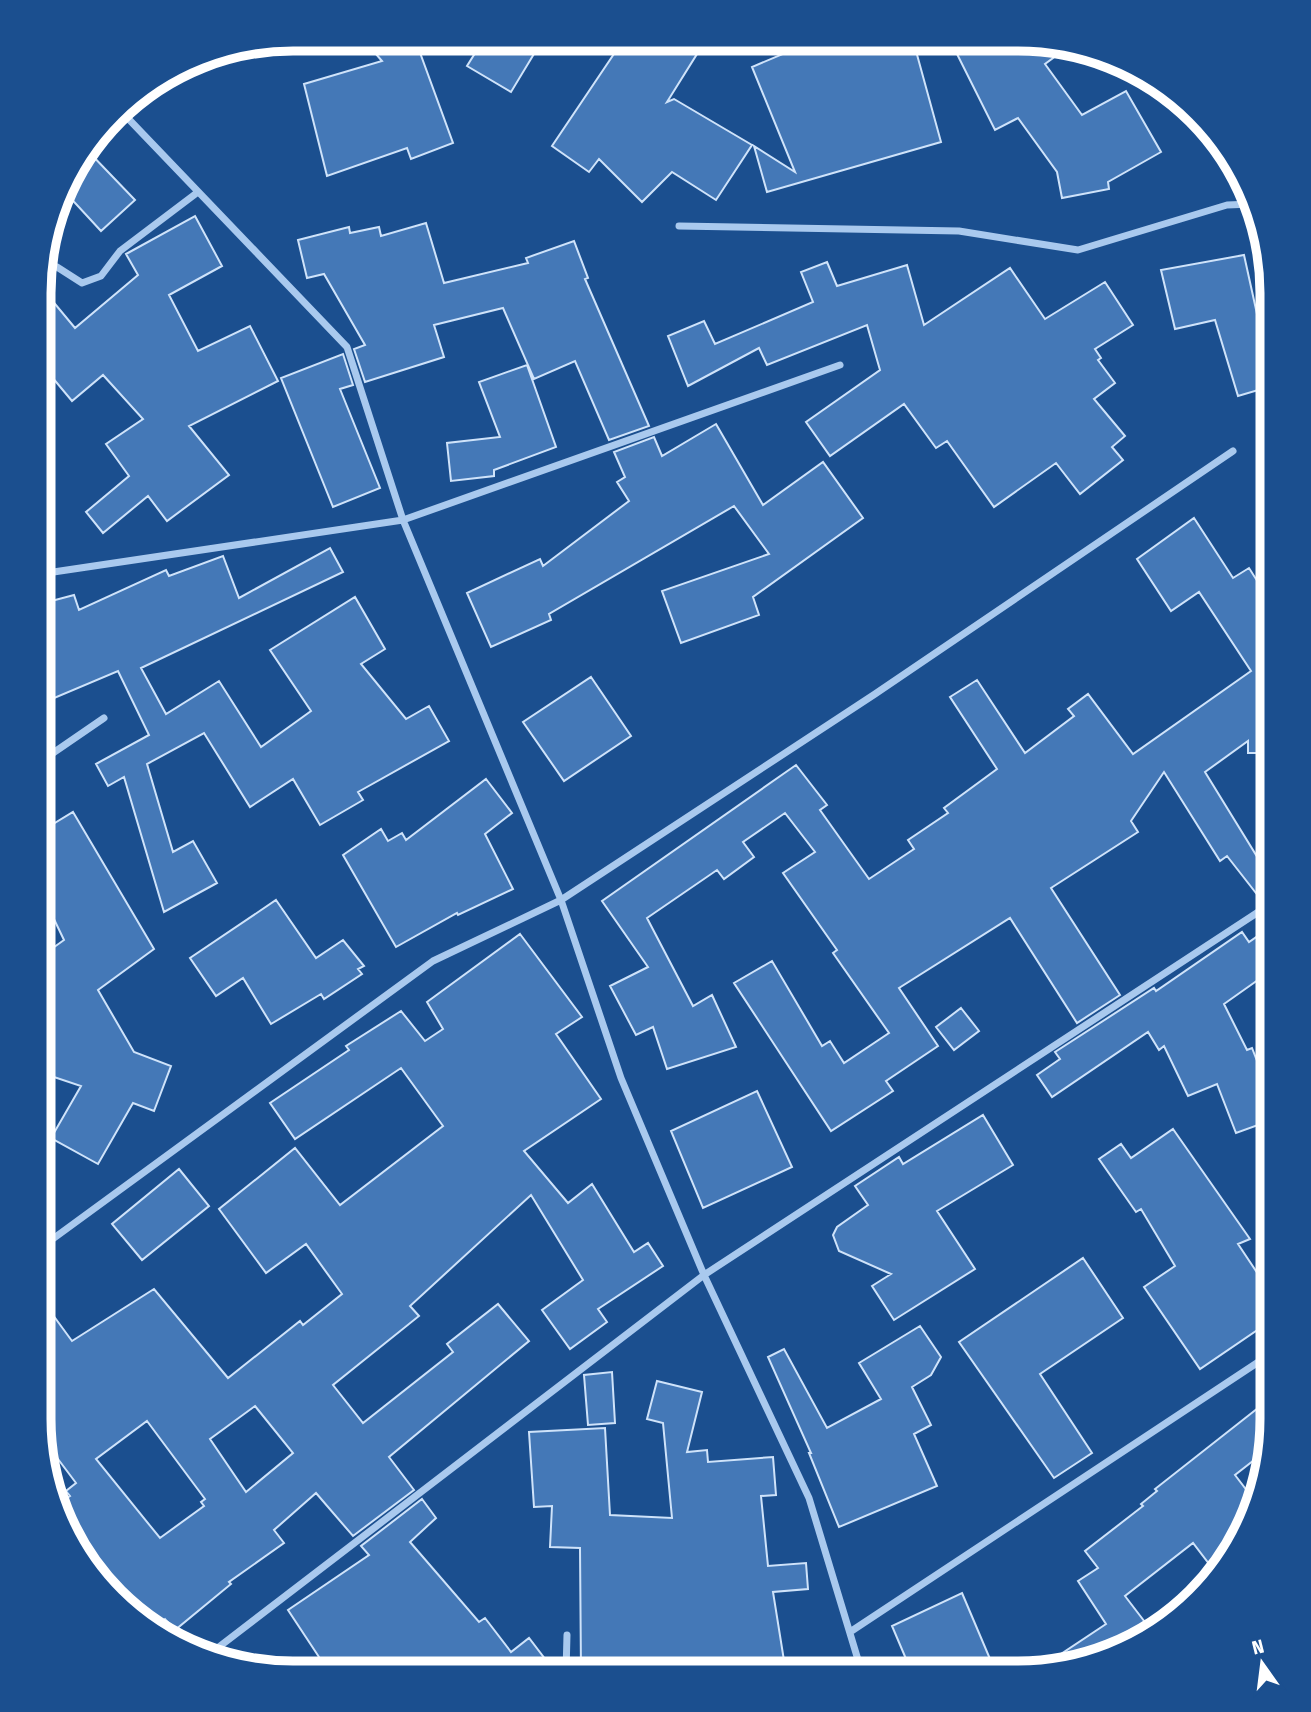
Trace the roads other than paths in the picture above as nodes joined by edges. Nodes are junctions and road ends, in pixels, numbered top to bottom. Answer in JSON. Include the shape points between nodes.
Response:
{"nodes":[{"id":1,"x":127,"y":117,"type":"edge"},
{"id":2,"x":198,"y":192,"type":"junction"},
{"id":3,"x":1243,"y":204,"type":"edge"},
{"id":4,"x":680,"y":226,"type":"dead end"},
{"id":5,"x":58,"y":267,"type":"dead end"},
{"id":6,"x":840,"y":365,"type":"dead end"},
{"id":7,"x":1233,"y":451,"type":"dead end"},
{"id":8,"x":403,"y":520,"type":"junction"},
{"id":9,"x":51,"y":572,"type":"edge"},
{"id":10,"x":104,"y":718,"type":"dead end"},
{"id":11,"x":51,"y":754,"type":"edge"},
{"id":12,"x":561,"y":900,"type":"junction"},
{"id":13,"x":1260,"y":911,"type":"edge"},
{"id":14,"x":51,"y":1240,"type":"edge"},
{"id":15,"x":704,"y":1275,"type":"junction"},
{"id":16,"x":1260,"y":1361,"type":"edge"},
{"id":17,"x":850,"y":1632,"type":"junction"},
{"id":18,"x":567,"y":1634,"type":"dead end"},
{"id":19,"x":217,"y":1649,"type":"edge"},
{"id":20,"x":566,"y":1661,"type":"edge"},
{"id":21,"x":858,"y":1661,"type":"edge"}],
"edges":[{"from":1,"to":2,"type":"street"},
{"from":2,"to":5,"type":"street","via":[[120,251],[101,276],[82,283]]},
{"from":2,"to":8,"type":"street","via":[[347,347]]},
{"from":3,"to":4,"type":"street","via":[[1227,205],[1078,250],[959,231]]},
{"from":6,"to":8,"type":"street"},
{"from":7,"to":12,"type":"street"},
{"from":8,"to":9,"type":"street"},
{"from":8,"to":12,"type":"street"},
{"from":10,"to":11,"type":"street"},
{"from":12,"to":14,"type":"street","via":[[433,961]]},
{"from":12,"to":15,"type":"street","via":[[621,1078]]},
{"from":13,"to":15,"type":"street"},
{"from":15,"to":17,"type":"street","via":[[809,1498]]},
{"from":15,"to":19,"type":"street"},
{"from":16,"to":17,"type":"street"},
{"from":17,"to":21,"type":"street"},
{"from":18,"to":20,"type":"street"}]}
